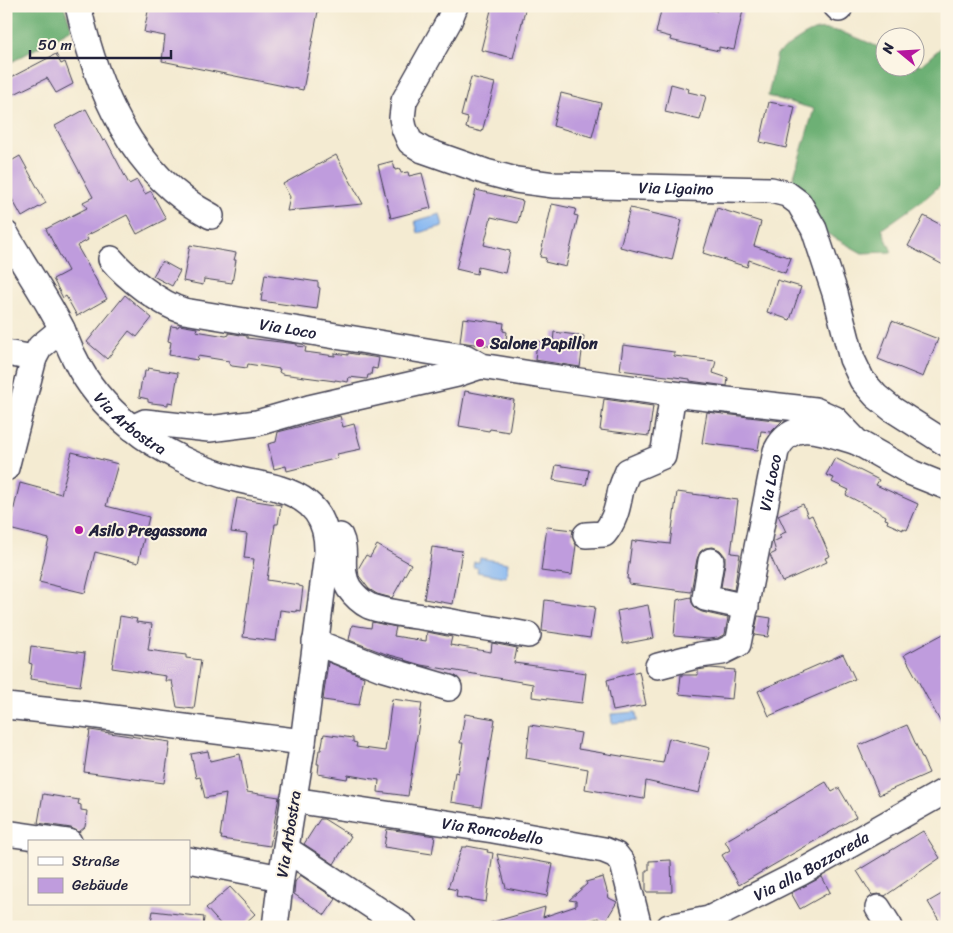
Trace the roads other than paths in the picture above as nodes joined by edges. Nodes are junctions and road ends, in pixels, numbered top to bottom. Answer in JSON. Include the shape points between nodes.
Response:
{"nodes":[{"id":1,"x":78,"y":6,"type":"edge"},
{"id":2,"x":455,"y":6,"type":"edge"},
{"id":3,"x":210,"y":216,"type":"dead end"},
{"id":4,"x":7,"y":236,"type":"edge"},
{"id":5,"x":111,"y":259,"type":"dead end"},
{"id":6,"x":62,"y":329,"type":"junction"},
{"id":7,"x":6,"y":353,"type":"edge"},
{"id":8,"x":34,"y":358,"type":"junction"},
{"id":9,"x":481,"y":366,"type":"junction"},
{"id":10,"x":673,"y":394,"type":"junction"},
{"id":11,"x":132,"y":428,"type":"junction"},
{"id":12,"x":858,"y":442,"type":"junction"},
{"id":13,"x":947,"y":444,"type":"edge"},
{"id":14,"x":6,"y":468,"type":"edge"},
{"id":15,"x":947,"y":487,"type":"edge"},
{"id":16,"x":325,"y":525,"type":"junction"},
{"id":17,"x":586,"y":535,"type":"dead end"},
{"id":18,"x":711,"y":562,"type":"dead end"},
{"id":19,"x":746,"y":607,"type":"junction"},
{"id":20,"x":528,"y":635,"type":"dead end"},
{"id":21,"x":315,"y":642,"type":"junction"},
{"id":22,"x":658,"y":666,"type":"dead end"},
{"id":23,"x":449,"y":688,"type":"dead end"},
{"id":24,"x":6,"y":706,"type":"edge"},
{"id":25,"x":303,"y":742,"type":"junction"},
{"id":26,"x":947,"y":790,"type":"edge"},
{"id":27,"x":293,"y":800,"type":"junction"},
{"id":28,"x":6,"y":833,"type":"edge"},
{"id":29,"x":55,"y":840,"type":"edge"},
{"id":30,"x":286,"y":849,"type":"junction"},
{"id":31,"x":190,"y":860,"type":"edge"},
{"id":32,"x":281,"y":878,"type":"junction"},
{"id":33,"x":275,"y":927,"type":"edge"},
{"id":34,"x":404,"y":927,"type":"edge"},
{"id":35,"x":639,"y":927,"type":"edge"},
{"id":36,"x":669,"y":927,"type":"edge"}],
"edges":[{"from":1,"to":3,"type":"street","via":[[100,83],[132,144],[165,183]]},
{"from":2,"to":13,"type":"street","name":"Via Ligaino","via":[[404,101],[402,118],[410,142],[423,150],[486,172],[544,184],[771,190],[787,194],[799,203],[814,229],[852,359],[862,380],[876,396]]},
{"from":4,"to":6,"type":"street","name":"Via Arbostra"},
{"from":5,"to":9,"type":"street","name":"Via Loco","via":[[129,277],[170,306],[184,311],[439,353],[465,358]]},
{"from":6,"to":8,"type":"street","via":[[40,347]]},
{"from":6,"to":11,"type":"street","name":"Via Arbostra","via":[[74,357],[100,397]]},
{"from":7,"to":8,"type":"street"},
{"from":8,"to":14,"type":"street"},
{"from":9,"to":10,"type":"street","name":"Via Loco"},
{"from":9,"to":11,"type":"street","name":"Via Loco","via":[[257,423],[209,429],[145,422]]},
{"from":10,"to":12,"type":"street","name":"Via Loco","via":[[815,410],[835,419]]},
{"from":10,"to":17,"type":"street","via":[[663,456],[628,471],[610,527],[604,534]]},
{"from":11,"to":16,"type":"street","name":"Via Arbostra","via":[[199,466],[295,495],[318,513]]},
{"from":12,"to":15,"type":"street","name":"Via Loco","via":[[912,473]]},
{"from":12,"to":19,"type":"street","name":"Via Loco","via":[[809,430],[797,430],[781,441],[776,451]]},
{"from":16,"to":20,"type":"street","name":"Via Arbostra","via":[[336,531],[343,542],[343,572],[350,589],[362,602],[399,614]]},
{"from":16,"to":21,"type":"street","name":"Via Arbostra","via":[[327,553]]},
{"from":18,"to":19,"type":"street","via":[[705,598]]},
{"from":19,"to":22,"type":"street","name":"Via Loco","via":[[738,644],[722,652]]},
{"from":21,"to":23,"type":"street","via":[[380,668]]},
{"from":21,"to":25,"type":"street","name":"Via Arbostra"},
{"from":24,"to":25,"type":"street"},
{"from":25,"to":27,"type":"street","name":"Via Arbostra"},
{"from":26,"to":36,"type":"street","name":"Via alla Bozzoreda","via":[[800,873],[710,919]]},
{"from":27,"to":30,"type":"street","name":"Via Arbostra"},
{"from":27,"to":35,"type":"street","name":"Via Roncobello","via":[[604,850],[616,855],[623,864]]},
{"from":28,"to":29,"type":"street"},
{"from":30,"to":32,"type":"street","name":"Via Arbostra"},
{"from":30,"to":34,"type":"street"},
{"from":31,"to":32,"type":"street"},
{"from":32,"to":33,"type":"street","name":"Via Arbostra"}]}
